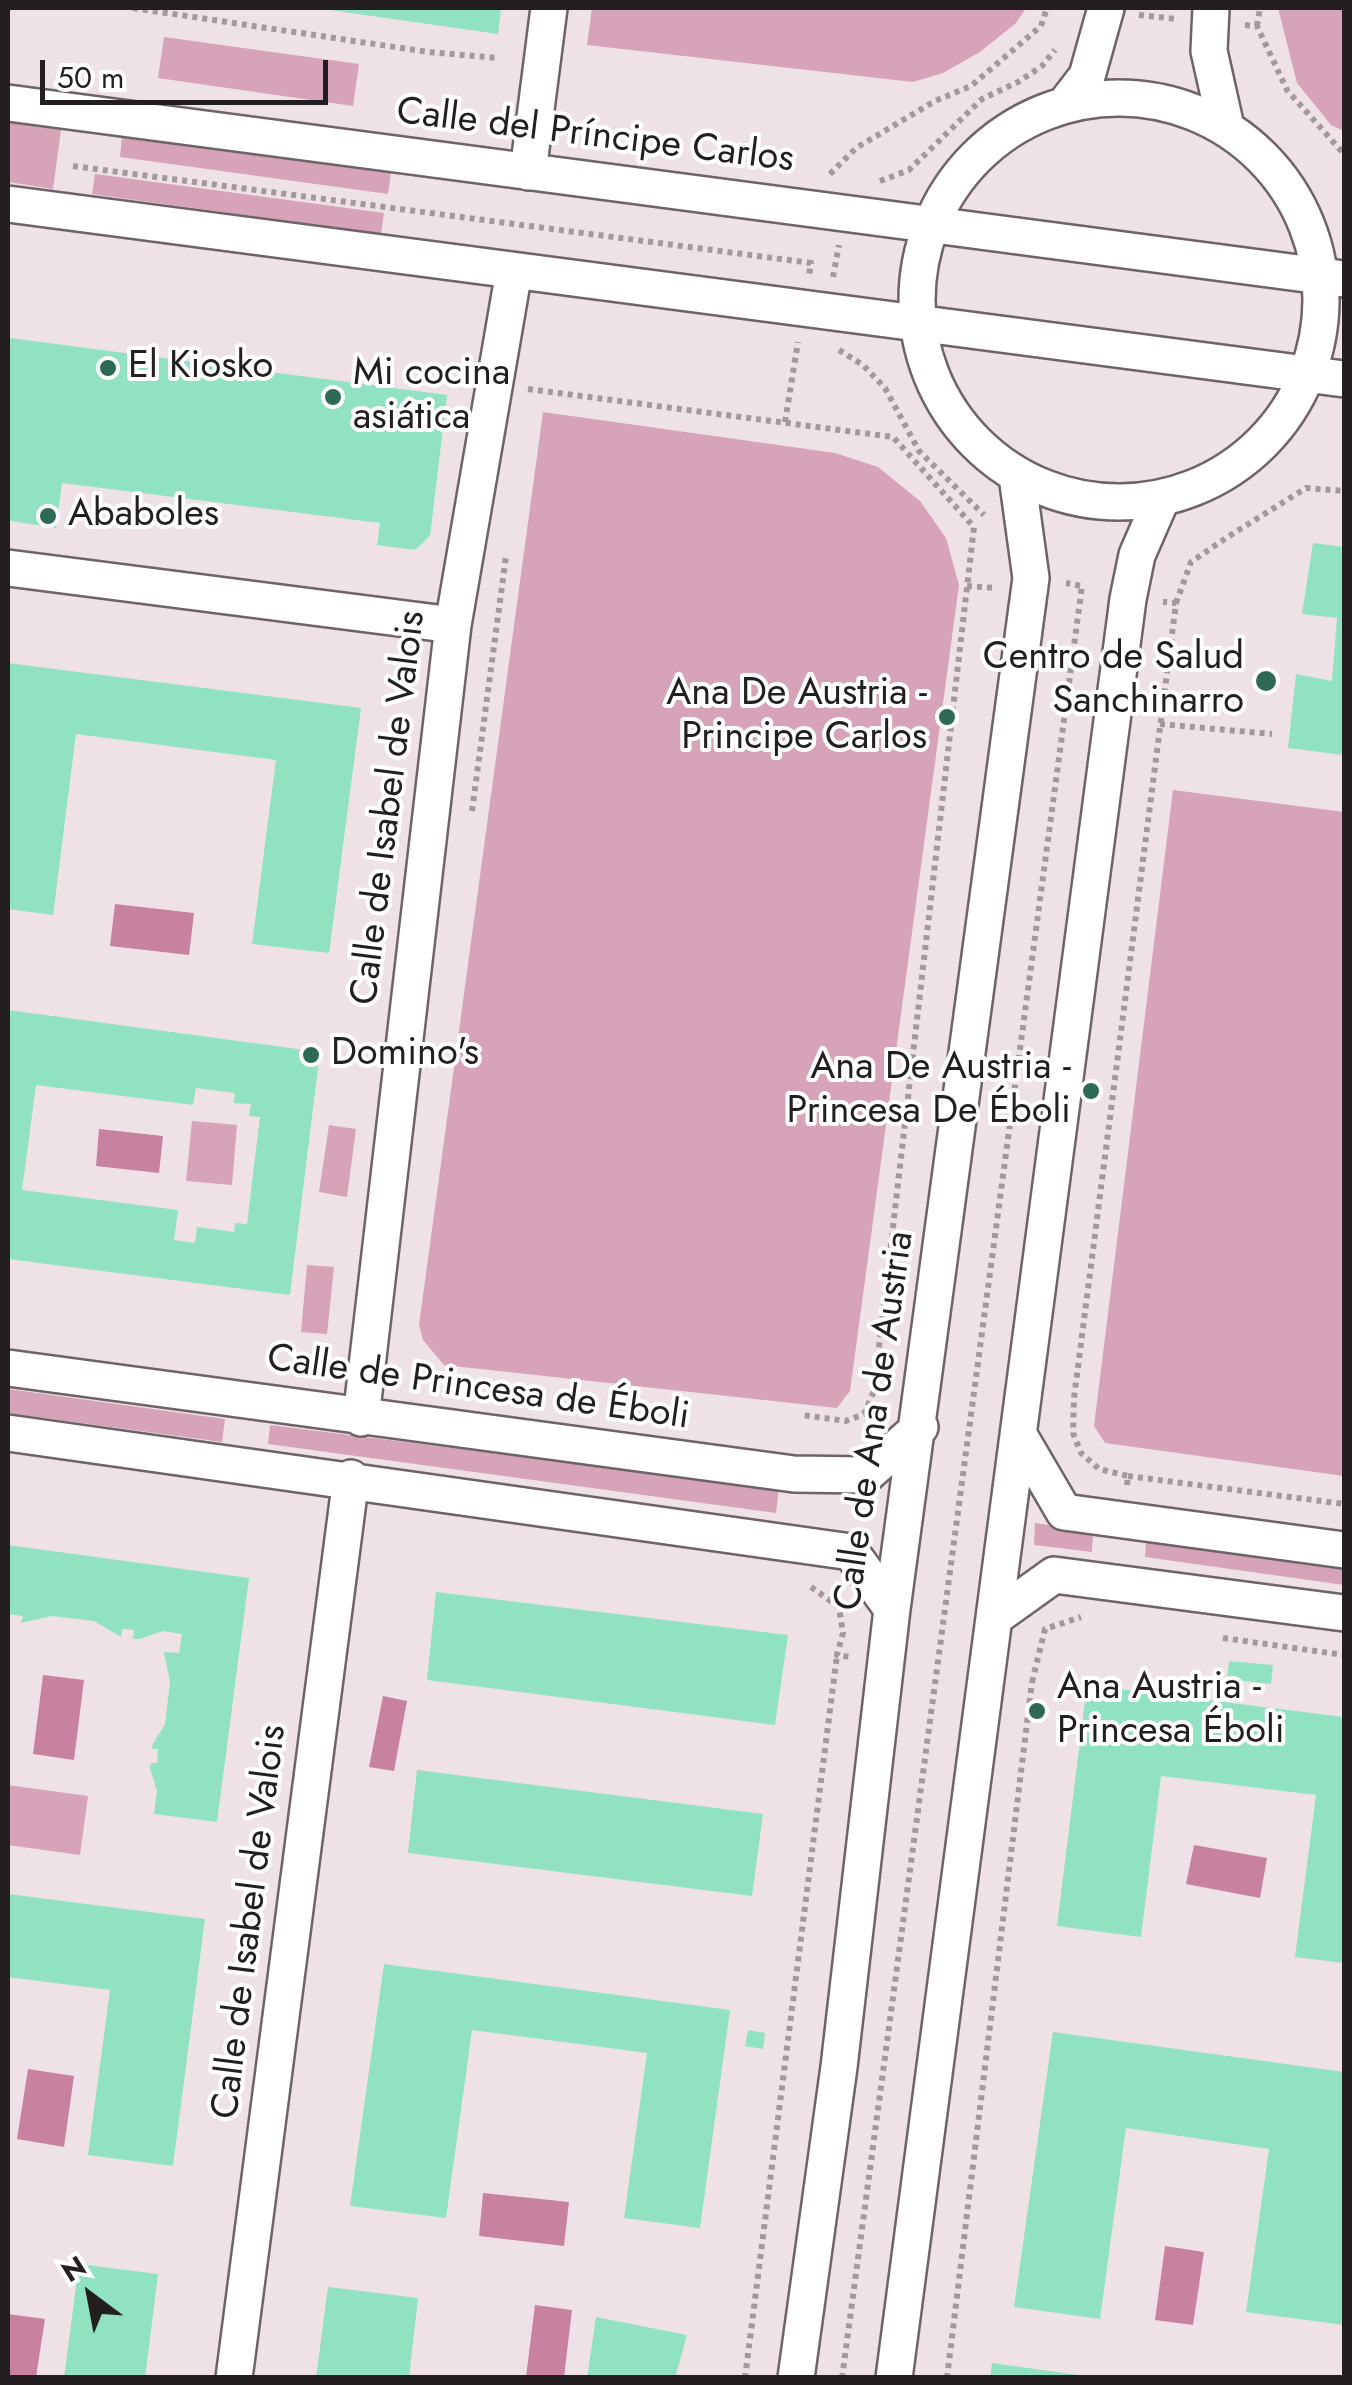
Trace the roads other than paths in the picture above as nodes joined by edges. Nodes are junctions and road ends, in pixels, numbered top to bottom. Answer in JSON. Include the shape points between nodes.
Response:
{"nodes":[{"id":1,"x":549,"y":8,"type":"edge"},
{"id":2,"x":1115,"y":11,"type":"edge"},
{"id":3,"x":1219,"y":15,"type":"edge"},
{"id":4,"x":1067,"y":102,"type":"junction"},
{"id":5,"x":8,"y":104,"type":"edge"},
{"id":6,"x":1226,"y":128,"type":"junction"},
{"id":7,"x":528,"y":172,"type":"junction"},
{"id":8,"x":8,"y":204,"type":"edge"},
{"id":9,"x":933,"y":226,"type":"junction"},
{"id":10,"x":514,"y":272,"type":"junction"},
{"id":11,"x":1331,"y":277,"type":"edge"},
{"id":12,"x":915,"y":322,"type":"junction"},
{"id":13,"x":1328,"y":376,"type":"edge"},
{"id":14,"x":1017,"y":476,"type":"junction"},
{"id":15,"x":1162,"y":500,"type":"junction"},
{"id":16,"x":8,"y":568,"type":"edge"},
{"id":17,"x":453,"y":625,"type":"junction"},
{"id":18,"x":8,"y":1368,"type":"edge"},
{"id":19,"x":361,"y":1418,"type":"junction"},
{"id":20,"x":920,"y":1427,"type":"junction"},
{"id":21,"x":8,"y":1433,"type":"edge"},
{"id":22,"x":1019,"y":1435,"type":"junction"},
{"id":23,"x":351,"y":1478,"type":"junction"},
{"id":24,"x":1344,"y":1550,"type":"edge"},
{"id":25,"x":892,"y":1609,"type":"junction"},
{"id":26,"x":1344,"y":1612,"type":"edge"},
{"id":27,"x":994,"y":1618,"type":"junction"},
{"id":28,"x":234,"y":2378,"type":"edge"},
{"id":29,"x":796,"y":2378,"type":"edge"},
{"id":30,"x":894,"y":2378,"type":"edge"}],
"edges":[{"from":1,"to":7,"type":"street"},
{"from":2,"to":4,"type":"street","via":[[1087,76]]},
{"from":3,"to":6,"type":"street","via":[[1209,51]]},
{"from":4,"to":6,"type":"street","via":[[1160,103]]},
{"from":4,"to":9,"type":"street","via":[[994,141],[946,197]]},
{"from":5,"to":7,"type":"street","name":"Calle del Príncipe Carlos"},
{"from":6,"to":11,"type":"street","via":[[1272,165]]},
{"from":7,"to":9,"type":"street","name":"Calle del Príncipe Carlos"},
{"from":8,"to":10,"type":"street"},
{"from":9,"to":11,"type":"street","name":"Calle del Príncipe Carlos"},
{"from":9,"to":12,"type":"street"},
{"from":10,"to":12,"type":"street"},
{"from":10,"to":17,"type":"street","name":"Calle de Isabel de Valois"},
{"from":11,"to":13,"type":"street"},
{"from":12,"to":13,"type":"street"},
{"from":12,"to":14,"type":"street","via":[[938,392],[984,452]]},
{"from":13,"to":15,"type":"street","via":[[1238,462]]},
{"from":14,"to":15,"type":"street","via":[[1088,498]]},
{"from":14,"to":20,"type":"street","name":"Calle de Ana de Austria","via":[[1031,578]]},
{"from":15,"to":22,"type":"street","via":[[1137,555],[1128,599]]},
{"from":16,"to":17,"type":"street"},
{"from":17,"to":19,"type":"street","name":"Calle de Isabel de Valois"},
{"from":18,"to":19,"type":"street","name":"Calle de Princesa de Éboli"},
{"from":19,"to":20,"type":"street","name":"Calle de Princesa de Éboli","via":[[794,1474],[866,1475]]},
{"from":20,"to":25,"type":"street","name":"Calle de Ana de Austria"},
{"from":21,"to":23,"type":"street"},
{"from":22,"to":24,"type":"street","via":[[1064,1512]]},
{"from":22,"to":27,"type":"street"},
{"from":23,"to":25,"type":"street","via":[[851,1552]]},
{"from":23,"to":28,"type":"street","name":"Calle de Isabel de Valois"},
{"from":25,"to":29,"type":"street","name":"Calle de Ana de Austria"},
{"from":26,"to":27,"type":"street","via":[[1054,1575]]},
{"from":27,"to":30,"type":"street"}]}
